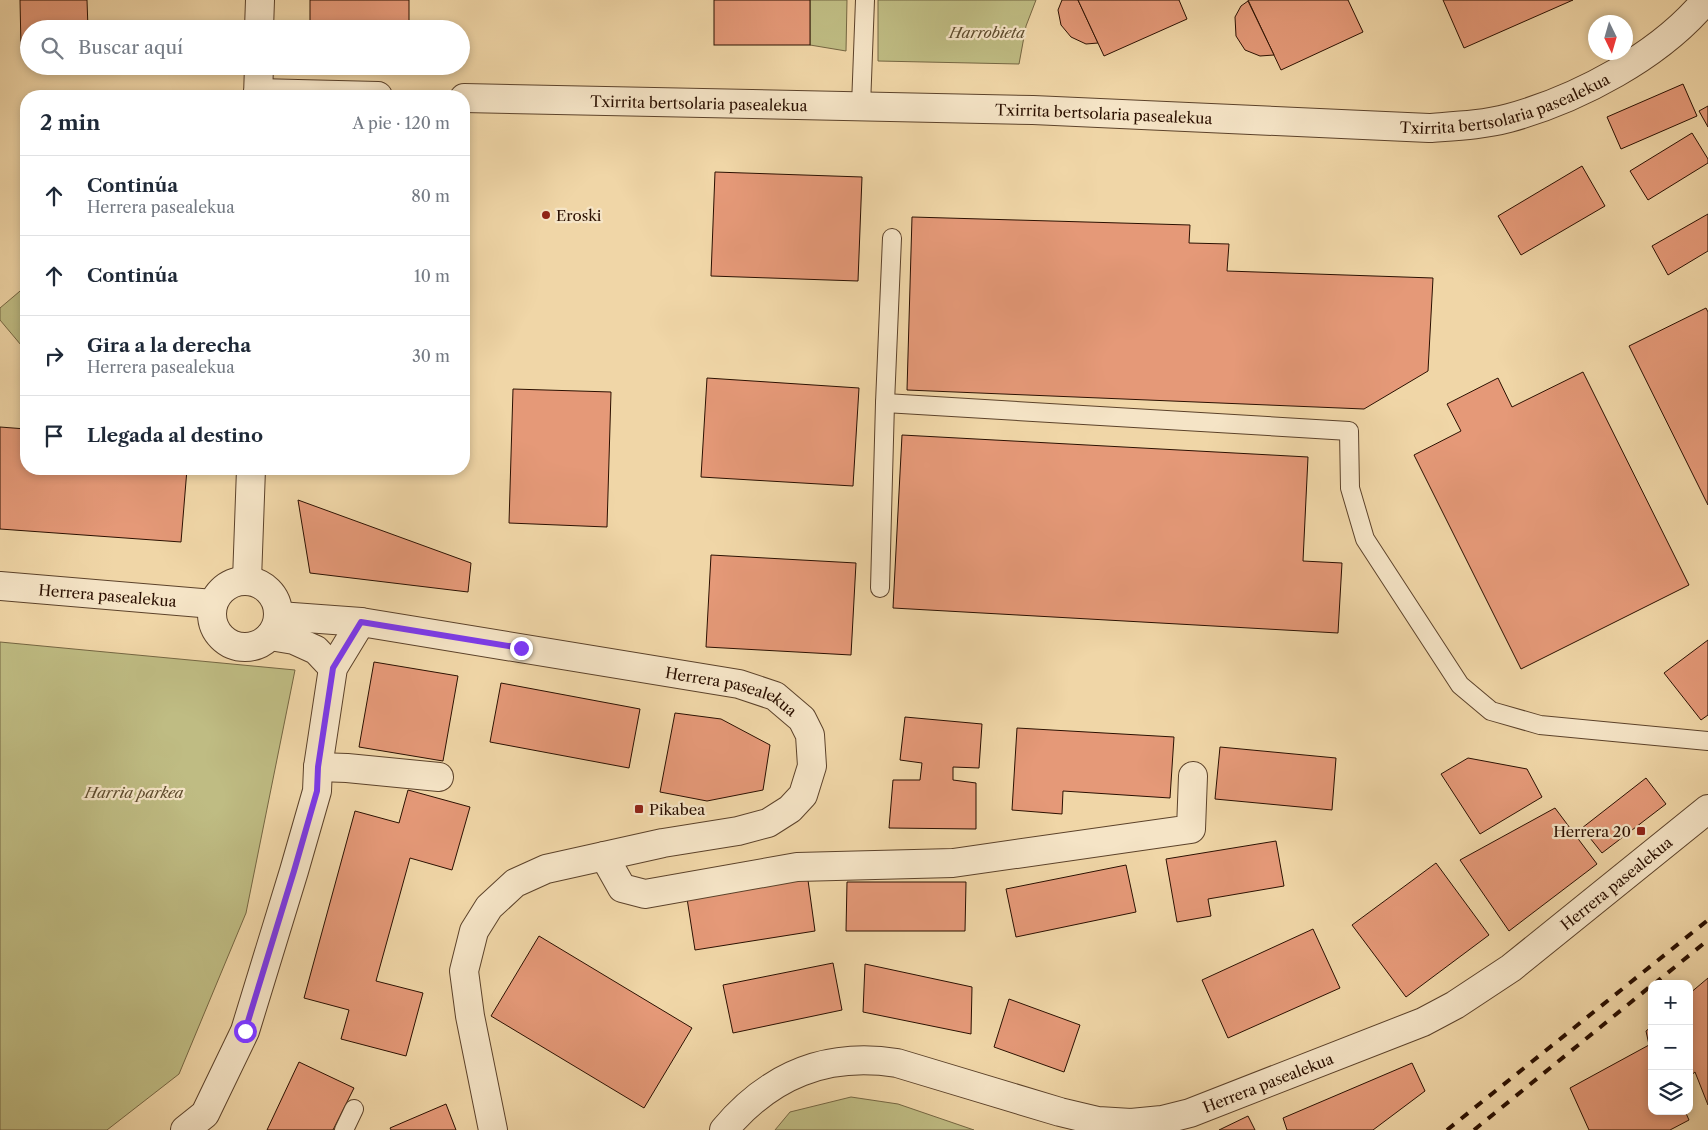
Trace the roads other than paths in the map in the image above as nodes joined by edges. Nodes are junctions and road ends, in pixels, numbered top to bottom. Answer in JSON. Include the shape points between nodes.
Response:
{"nodes":[{"id":1,"x":260,"y":0,"type":"edge"},
{"id":2,"x":865,"y":0,"type":"edge"},
{"id":3,"x":1706,"y":0,"type":"edge"},
{"id":4,"x":259,"y":20,"type":"edge"},
{"id":5,"x":259,"y":75,"type":"edge"},
{"id":6,"x":258,"y":90,"type":"edge"},
{"id":7,"x":470,"y":98,"type":"edge"},
{"id":8,"x":861,"y":106,"type":"junction"},
{"id":9,"x":892,"y":238,"type":"dead end"},
{"id":10,"x":885,"y":403,"type":"junction"},
{"id":11,"x":251,"y":475,"type":"edge"},
{"id":12,"x":247,"y":580,"type":"junction"},
{"id":13,"x":0,"y":586,"type":"edge"},
{"id":14,"x":880,"y":588,"type":"dead end"},
{"id":15,"x":214,"y":604,"type":"junction"},
{"id":16,"x":361,"y":622,"type":"junction"},
{"id":17,"x":274,"y":626,"type":"junction"},
{"id":18,"x":333,"y":668,"type":"junction"},
{"id":19,"x":1708,"y":741,"type":"edge"},
{"id":20,"x":318,"y":767,"type":"junction"},
{"id":21,"x":1193,"y":776,"type":"dead end"},
{"id":22,"x":439,"y":777,"type":"dead end"},
{"id":23,"x":1708,"y":810,"type":"edge"},
{"id":24,"x":604,"y":856,"type":"junction"},
{"id":25,"x":354,"y":1109,"type":"dead end"},
{"id":26,"x":185,"y":1130,"type":"edge"},
{"id":27,"x":344,"y":1130,"type":"edge"},
{"id":28,"x":493,"y":1130,"type":"edge"},
{"id":29,"x":724,"y":1130,"type":"edge"}],
"edges":[{"from":1,"to":4,"type":"street"},
{"from":2,"to":8,"type":"lane"},
{"from":3,"to":8,"type":"street","name":"Txirrita bertsolaria pasealekua","via":[[1673,35],[1587,88],[1535,110],[1465,126],[1429,128],[1033,110]]},
{"from":5,"to":6,"type":"street"},
{"from":7,"to":8,"type":"street","name":"Txirrita bertsolaria pasealekua"},
{"from":9,"to":10,"type":"lane"},
{"from":10,"to":14,"type":"lane"},
{"from":10,"to":19,"type":"lane","via":[[1349,431],[1350,488],[1365,539],[1460,685],[1491,711],[1540,725]]},
{"from":11,"to":12,"type":"street"},
{"from":12,"to":15,"type":"street","via":[[226,586]]},
{"from":12,"to":17,"type":"street","via":[[266,588],[274,596],[278,606]]},
{"from":13,"to":15,"type":"street","name":"Herrera pasealekua"},
{"from":15,"to":17,"type":"street","via":[[214,626],[220,636],[239,647],[261,643]]},
{"from":16,"to":17,"type":"street","name":"Herrera pasealekua"},
{"from":16,"to":18,"type":"street"},
{"from":16,"to":24,"type":"street","name":"Herrera pasealekua","via":[[739,684],[775,696],[802,719],[810,736],[812,766],[803,795],[790,809],[768,823],[738,831]]},
{"from":17,"to":18,"type":"street","via":[[316,650]]},
{"from":18,"to":20,"type":"street"},
{"from":20,"to":22,"type":"street"},
{"from":20,"to":26,"type":"street","via":[[317,791],[245,1031],[205,1114]]},
{"from":21,"to":24,"type":"street","via":[[1191,829],[953,863],[797,868],[645,894],[622,888]]},
{"from":23,"to":29,"type":"street","name":"Herrera pasealekua","via":[[1511,968],[1455,1005],[1423,1022],[1190,1113],[1162,1120],[1098,1122],[897,1063],[846,1060],[814,1067],[783,1079],[758,1095]]},
{"from":24,"to":28,"type":"street","name":"Herrera pasealekua","via":[[546,869],[515,883],[488,907],[474,931],[464,971]]},
{"from":25,"to":27,"type":"lane"}]}
